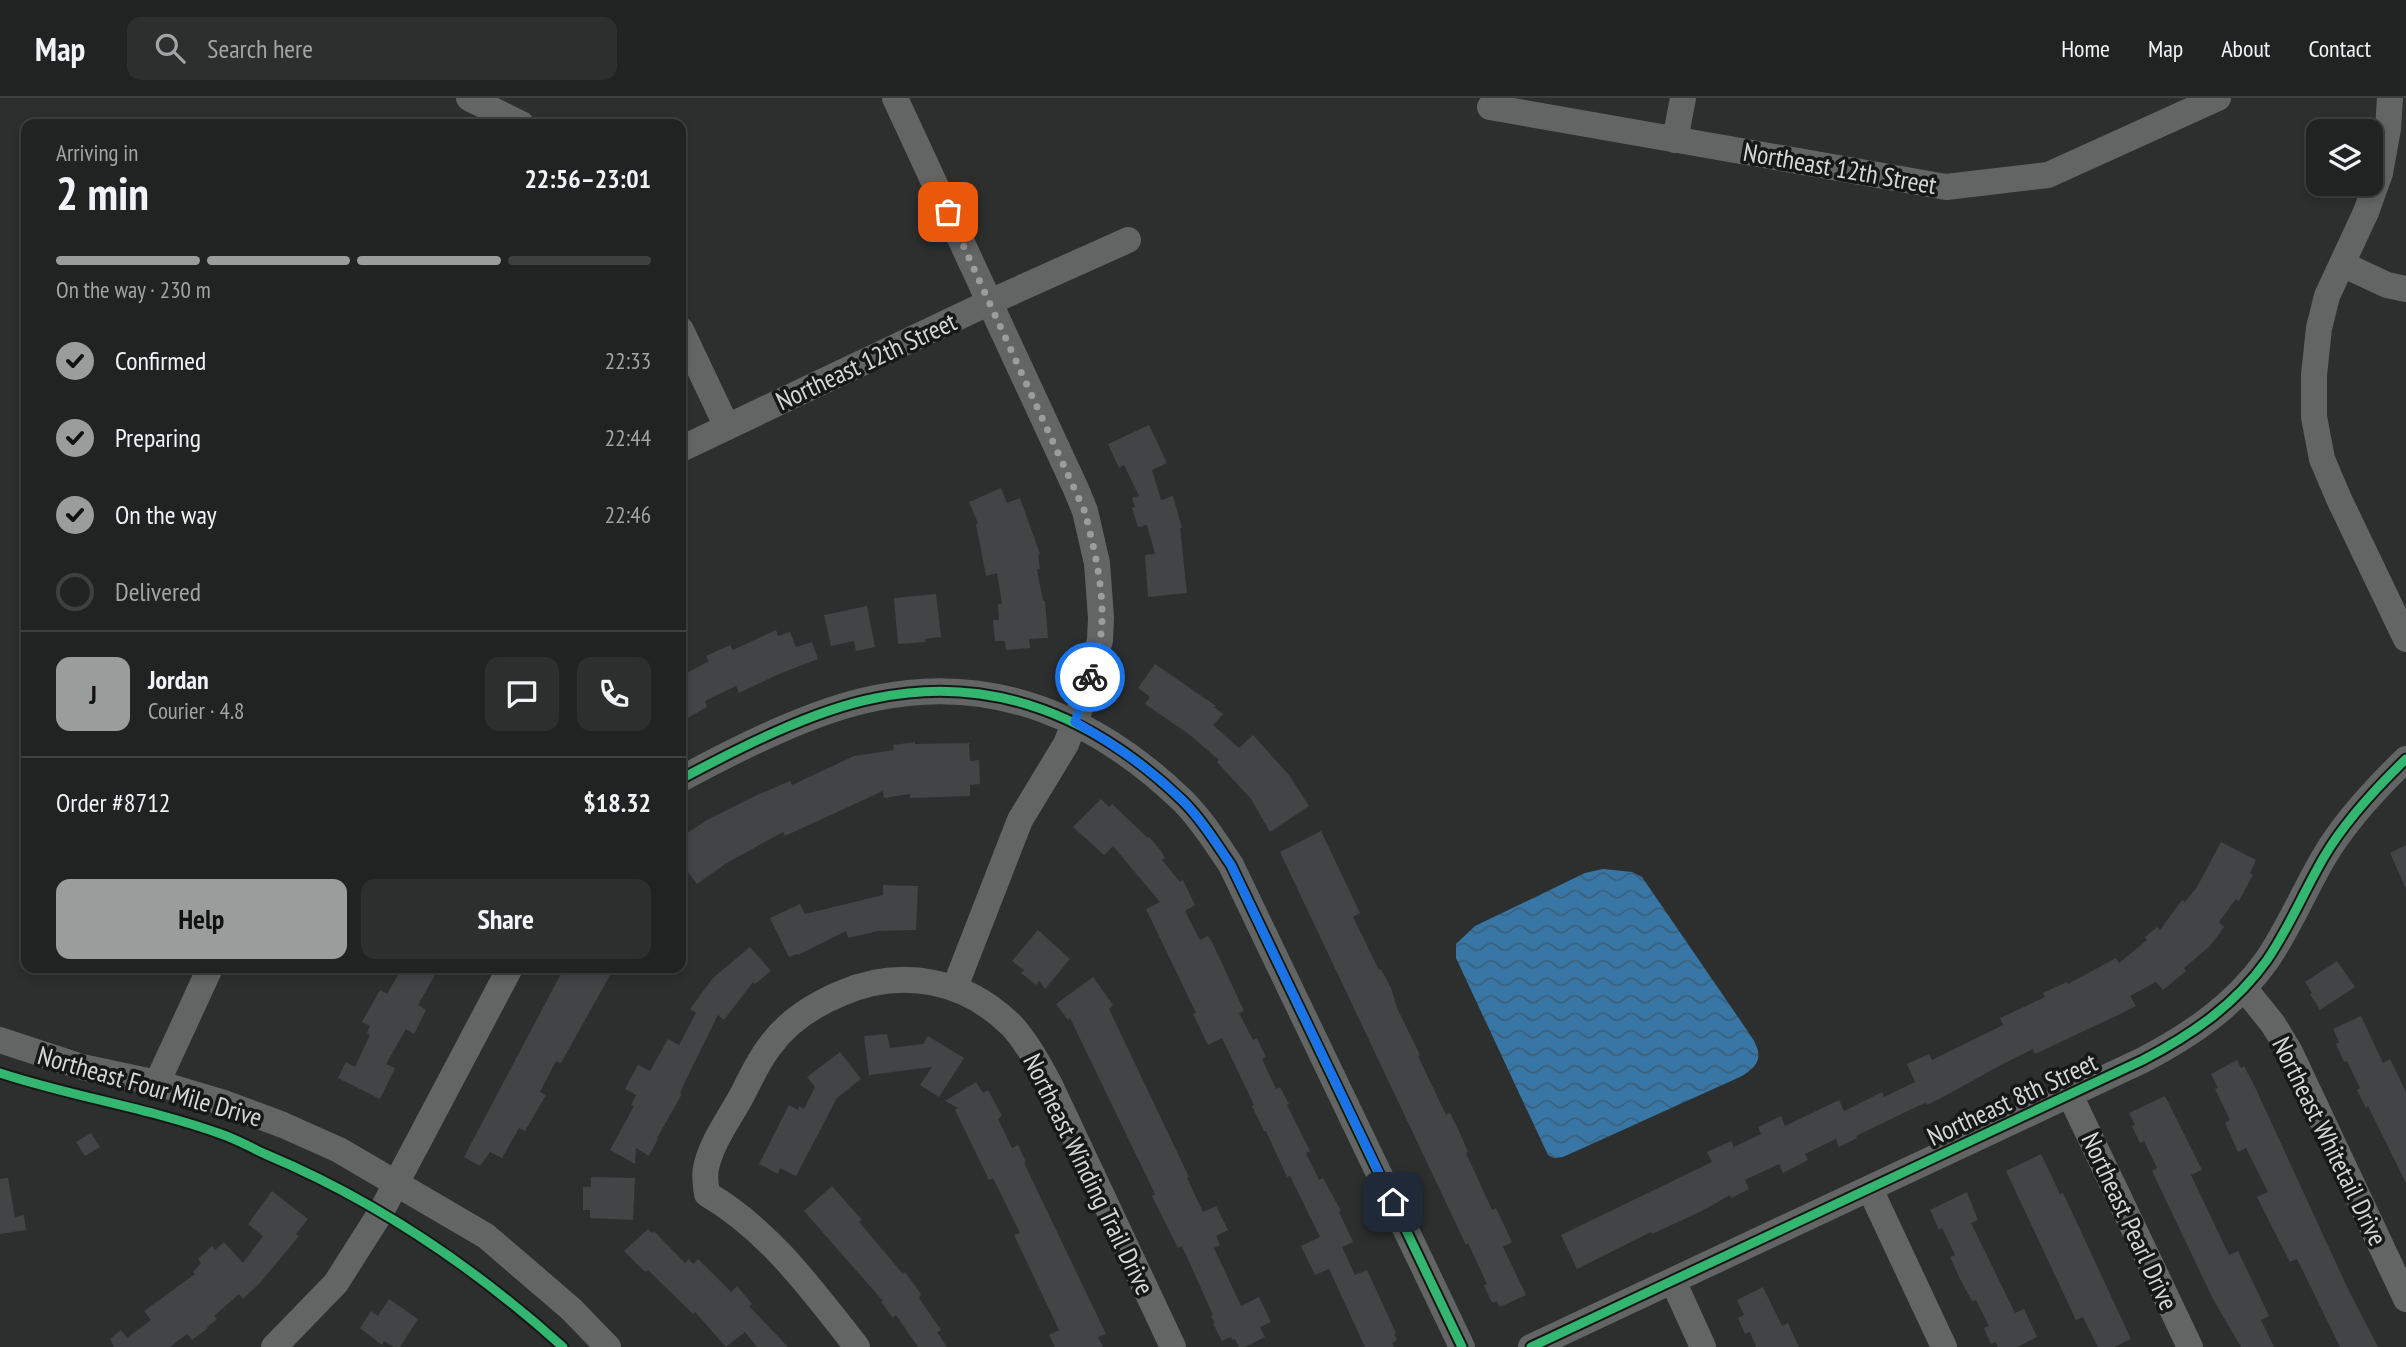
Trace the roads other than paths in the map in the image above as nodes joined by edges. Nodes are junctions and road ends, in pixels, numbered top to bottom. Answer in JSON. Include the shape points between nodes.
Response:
{"nodes":[{"id":1,"x":895,"y":98,"type":"edge"},
{"id":2,"x":1683,"y":98,"type":"edge"},
{"id":3,"x":2218,"y":98,"type":"edge"},
{"id":4,"x":2390,"y":98,"type":"edge"},
{"id":5,"x":476,"y":100,"type":"edge"},
{"id":6,"x":1490,"y":107,"type":"dead end"},
{"id":7,"x":512,"y":119,"type":"edge"},
{"id":8,"x":1675,"y":140,"type":"junction"},
{"id":9,"x":1128,"y":240,"type":"dead end"},
{"id":10,"x":2342,"y":264,"type":"junction"},
{"id":11,"x":2406,"y":289,"type":"edge"},
{"id":12,"x":990,"y":302,"type":"junction"},
{"id":13,"x":686,"y":341,"type":"edge"},
{"id":14,"x":727,"y":427,"type":"junction"},
{"id":15,"x":686,"y":447,"type":"edge"},
{"id":16,"x":2406,"y":639,"type":"edge"},
{"id":17,"x":1075,"y":722,"type":"junction"},
{"id":18,"x":2406,"y":759,"type":"edge"},
{"id":19,"x":686,"y":777,"type":"edge"},
{"id":20,"x":208,"y":973,"type":"edge"},
{"id":21,"x":507,"y":973,"type":"edge"},
{"id":22,"x":955,"y":987,"type":"junction"},
{"id":23,"x":2244,"y":988,"type":"junction"},
{"id":24,"x":0,"y":1040,"type":"edge"},
{"id":25,"x":157,"y":1083,"type":"junction"},
{"id":26,"x":2070,"y":1095,"type":"junction"},
{"id":27,"x":397,"y":1182,"type":"junction"},
{"id":28,"x":1870,"y":1189,"type":"junction"},
{"id":29,"x":1673,"y":1281,"type":"junction"},
{"id":30,"x":2406,"y":1299,"type":"edge"},
{"id":31,"x":283,"y":1345,"type":"edge"},
{"id":32,"x":608,"y":1347,"type":"edge"},
{"id":33,"x":857,"y":1347,"type":"edge"},
{"id":34,"x":1173,"y":1347,"type":"edge"},
{"id":35,"x":1462,"y":1347,"type":"edge"},
{"id":36,"x":1531,"y":1347,"type":"edge"},
{"id":37,"x":1703,"y":1347,"type":"edge"},
{"id":38,"x":1944,"y":1347,"type":"edge"},
{"id":39,"x":2190,"y":1347,"type":"edge"}],
"edges":[{"from":1,"to":12,"type":"street"},
{"from":2,"to":8,"type":"street"},
{"from":3,"to":8,"type":"street","name":"Northeast 12th Street","via":[[2048,175],[1946,187]]},
{"from":4,"to":10,"type":"street","via":[[2380,173]]},
{"from":5,"to":7,"type":"street"},
{"from":6,"to":8,"type":"street","name":"Northeast 12th Street"},
{"from":9,"to":12,"type":"street","name":"Northeast 12th Street"},
{"from":10,"to":11,"type":"street"},
{"from":10,"to":16,"type":"street","via":[[2319,328],[2314,417],[2322,459]]},
{"from":12,"to":14,"type":"street","name":"Northeast 12th Street"},
{"from":12,"to":17,"type":"street","via":[[1076,489],[1094,551],[1100,640]]},
{"from":13,"to":14,"type":"street"},
{"from":14,"to":15,"type":"street","name":"Northeast 12th Street"},
{"from":17,"to":19,"type":"street","via":[[1034,705],[982,694],[877,697],[808,719]]},
{"from":17,"to":22,"type":"street","via":[[1020,820]]},
{"from":17,"to":35,"type":"street","via":[[1133,758],[1184,802],[1231,865]]},
{"from":18,"to":23,"type":"street","name":"Northeast 8th Street","via":[[2324,856],[2267,960]]},
{"from":20,"to":25,"type":"street"},
{"from":21,"to":27,"type":"street"},
{"from":22,"to":33,"type":"street","name":"Northeast Winding Trail Drive","via":[[886,980],[826,1000],[795,1020],[770,1045],[705,1171],[707,1195],[732,1209],[764,1237]]},
{"from":22,"to":34,"type":"street","name":"Northeast Winding Trail Drive","via":[[1013,1028],[1034,1056]]},
{"from":23,"to":26,"type":"street","name":"Northeast 8th Street","via":[[2169,1047]]},
{"from":23,"to":30,"type":"street","name":"Northeast Whitetail Drive","via":[[2290,1052]]},
{"from":24,"to":25,"type":"street","name":"Northeast Four Mile Drive"},
{"from":25,"to":27,"type":"street","name":"Northeast Four Mile Drive","via":[[283,1125]]},
{"from":26,"to":28,"type":"street","name":"Northeast 8th Street"},
{"from":26,"to":39,"type":"street","name":"Northeast Pearl Drive"},
{"from":27,"to":31,"type":"street","via":[[336,1283]]},
{"from":27,"to":32,"type":"street","name":"Northeast Four Mile Drive","via":[[486,1236]]},
{"from":28,"to":29,"type":"street","name":"Northeast 8th Street"},
{"from":28,"to":38,"type":"street"},
{"from":29,"to":36,"type":"street","name":"Northeast 8th Street"},
{"from":29,"to":37,"type":"street"}]}
